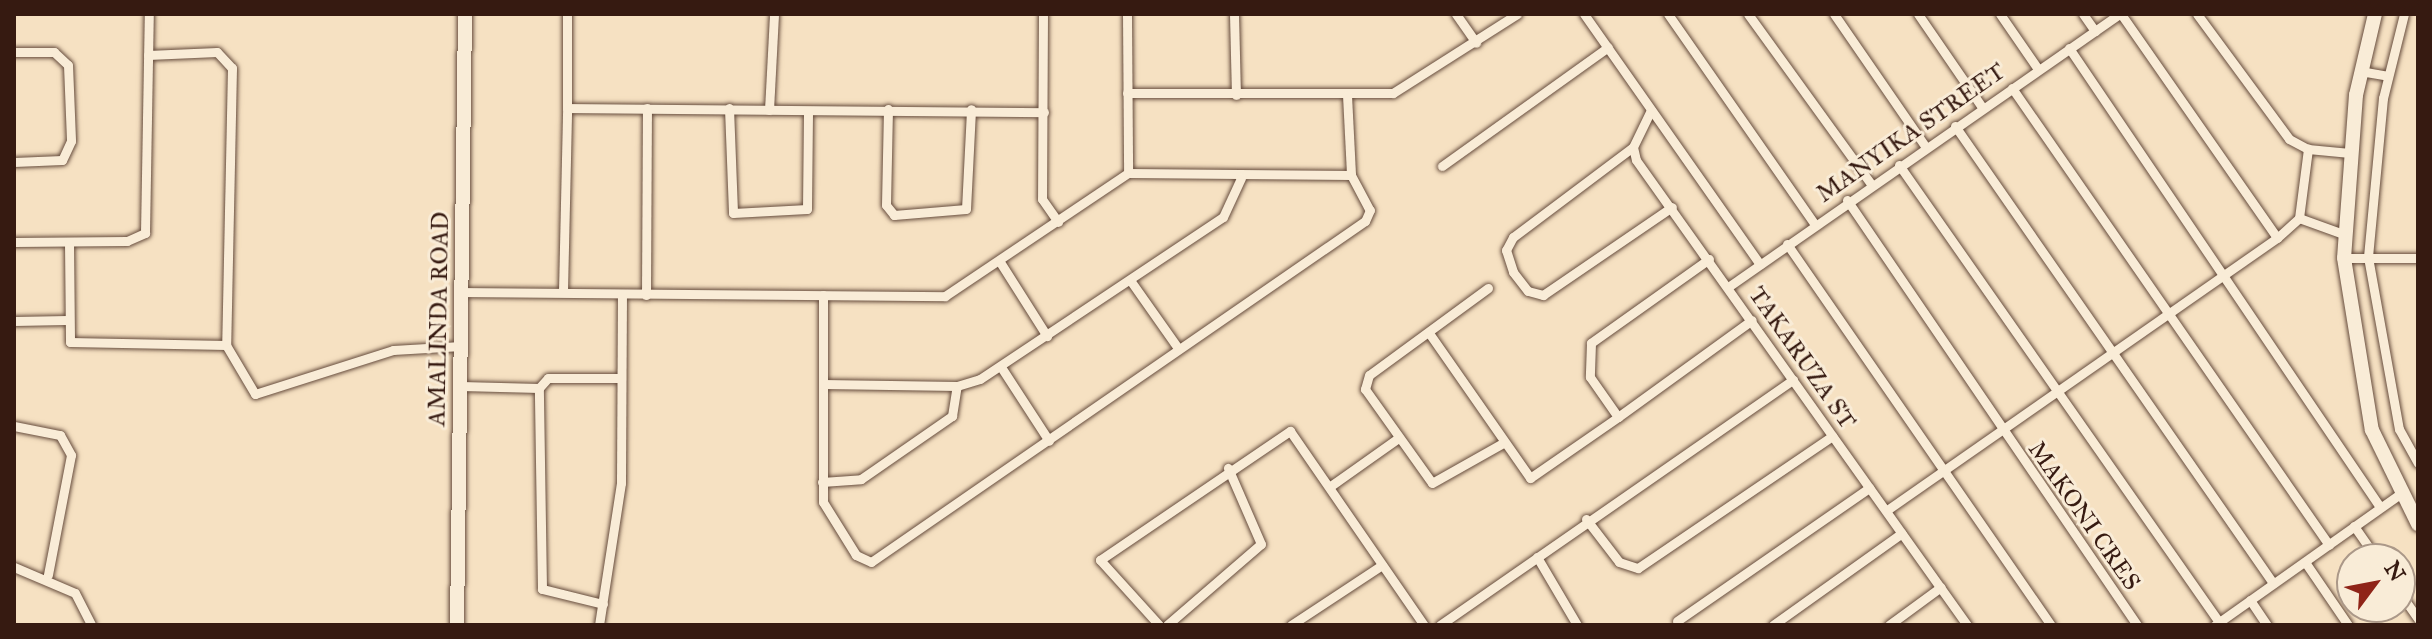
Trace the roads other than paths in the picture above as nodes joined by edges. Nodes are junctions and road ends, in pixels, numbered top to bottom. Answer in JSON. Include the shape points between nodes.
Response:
{"nodes":[{"id":1,"x":149,"y":14,"type":"edge"},
{"id":2,"x":465,"y":14,"type":"edge"},
{"id":3,"x":567,"y":14,"type":"edge"},
{"id":4,"x":774,"y":14,"type":"edge"},
{"id":5,"x":1043,"y":14,"type":"edge"},
{"id":6,"x":1127,"y":14,"type":"edge"},
{"id":7,"x":1234,"y":14,"type":"edge"},
{"id":8,"x":1456,"y":14,"type":"edge"},
{"id":9,"x":1517,"y":14,"type":"edge"},
{"id":10,"x":1584,"y":14,"type":"edge"},
{"id":11,"x":1668,"y":14,"type":"edge"},
{"id":12,"x":1748,"y":14,"type":"edge"},
{"id":13,"x":1834,"y":14,"type":"edge"},
{"id":14,"x":1918,"y":14,"type":"edge"},
{"id":15,"x":2000,"y":14,"type":"edge"},
{"id":16,"x":2083,"y":14,"type":"edge"},
{"id":17,"x":2120,"y":14,"type":"edge"},
{"id":18,"x":2197,"y":14,"type":"edge"},
{"id":19,"x":2375,"y":14,"type":"edge"},
{"id":20,"x":2404,"y":14,"type":"edge"},
{"id":21,"x":2095,"y":31,"type":"junction"},
{"id":22,"x":1476,"y":43,"type":"junction"},
{"id":23,"x":1608,"y":47,"type":"junction"},
{"id":24,"x":2069,"y":48,"type":"junction"},
{"id":25,"x":14,"y":52,"type":"edge"},
{"id":26,"x":148,"y":55,"type":"junction"},
{"id":27,"x":2038,"y":69,"type":"junction"},
{"id":28,"x":2360,"y":71,"type":"junction"},
{"id":29,"x":2387,"y":76,"type":"junction"},
{"id":30,"x":2012,"y":88,"type":"junction"},
{"id":31,"x":1127,"y":93,"type":"junction"},
{"id":32,"x":1236,"y":95,"type":"junction"},
{"id":33,"x":1347,"y":95,"type":"junction"},
{"id":34,"x":1982,"y":107,"type":"junction"},
{"id":35,"x":567,"y":108,"type":"junction"},
{"id":36,"x":647,"y":108,"type":"junction"},
{"id":37,"x":729,"y":108,"type":"junction"},
{"id":38,"x":888,"y":109,"type":"junction"},
{"id":39,"x":971,"y":109,"type":"junction"},
{"id":40,"x":769,"y":110,"type":"junction"},
{"id":41,"x":1651,"y":110,"type":"junction"},
{"id":42,"x":808,"y":111,"type":"junction"},
{"id":43,"x":1044,"y":112,"type":"junction"},
{"id":44,"x":1955,"y":126,"type":"junction"},
{"id":45,"x":1925,"y":146,"type":"junction"},
{"id":46,"x":1633,"y":147,"type":"junction"},
{"id":47,"x":2308,"y":149,"type":"junction"},
{"id":48,"x":2350,"y":153,"type":"junction"},
{"id":49,"x":14,"y":162,"type":"edge"},
{"id":50,"x":1899,"y":165,"type":"junction"},
{"id":51,"x":1442,"y":166,"type":"dead end"},
{"id":52,"x":1128,"y":173,"type":"junction"},
{"id":53,"x":1351,"y":175,"type":"junction"},
{"id":54,"x":1241,"y":178,"type":"junction"},
{"id":55,"x":1871,"y":184,"type":"junction"},
{"id":56,"x":1847,"y":200,"type":"junction"},
{"id":57,"x":1672,"y":207,"type":"junction"},
{"id":58,"x":2299,"y":218,"type":"junction"},
{"id":59,"x":1058,"y":222,"type":"junction"},
{"id":60,"x":1815,"y":225,"type":"junction"},
{"id":61,"x":2346,"y":235,"type":"junction"},
{"id":62,"x":2277,"y":238,"type":"junction"},
{"id":63,"x":14,"y":242,"type":"edge"},
{"id":64,"x":69,"y":243,"type":"junction"},
{"id":65,"x":1787,"y":244,"type":"junction"},
{"id":66,"x":2368,"y":257,"type":"junction"},
{"id":67,"x":2344,"y":258,"type":"junction"},
{"id":68,"x":2418,"y":258,"type":"edge"},
{"id":69,"x":1709,"y":259,"type":"junction"},
{"id":70,"x":1000,"y":262,"type":"junction"},
{"id":71,"x":1760,"y":264,"type":"junction"},
{"id":72,"x":2224,"y":274,"type":"junction"},
{"id":73,"x":1130,"y":280,"type":"junction"},
{"id":74,"x":1728,"y":287,"type":"junction"},
{"id":75,"x":1488,"y":288,"type":"dead end"},
{"id":76,"x":563,"y":291,"type":"junction"},
{"id":77,"x":462,"y":292,"type":"junction"},
{"id":78,"x":622,"y":295,"type":"junction"},
{"id":79,"x":646,"y":295,"type":"junction"},
{"id":80,"x":823,"y":295,"type":"junction"},
{"id":81,"x":2168,"y":313,"type":"junction"},
{"id":82,"x":67,"y":320,"type":"junction"},
{"id":83,"x":1752,"y":320,"type":"junction"},
{"id":84,"x":14,"y":321,"type":"edge"},
{"id":85,"x":1429,"y":333,"type":"junction"},
{"id":86,"x":1047,"y":336,"type":"junction"},
{"id":87,"x":226,"y":345,"type":"junction"},
{"id":88,"x":461,"y":346,"type":"junction"},
{"id":89,"x":1178,"y":348,"type":"junction"},
{"id":90,"x":2112,"y":353,"type":"junction"},
{"id":91,"x":1001,"y":367,"type":"junction"},
{"id":92,"x":620,"y":378,"type":"junction"},
{"id":93,"x":1793,"y":380,"type":"junction"},
{"id":94,"x":823,"y":384,"type":"junction"},
{"id":95,"x":461,"y":386,"type":"junction"},
{"id":96,"x":957,"y":386,"type":"junction"},
{"id":97,"x":539,"y":388,"type":"junction"},
{"id":98,"x":2056,"y":395,"type":"junction"},
{"id":99,"x":1618,"y":417,"type":"junction"},
{"id":100,"x":14,"y":426,"type":"edge"},
{"id":101,"x":1999,"y":429,"type":"junction"},
{"id":102,"x":1832,"y":436,"type":"junction"},
{"id":103,"x":1397,"y":439,"type":"junction"},
{"id":104,"x":1049,"y":441,"type":"junction"},
{"id":105,"x":1503,"y":443,"type":"junction"},
{"id":106,"x":2418,"y":463,"type":"edge"},
{"id":107,"x":1228,"y":468,"type":"junction"},
{"id":108,"x":1943,"y":472,"type":"junction"},
{"id":109,"x":822,"y":482,"type":"junction"},
{"id":110,"x":1332,"y":485,"type":"junction"},
{"id":111,"x":1869,"y":488,"type":"junction"},
{"id":112,"x":2403,"y":492,"type":"junction"},
{"id":113,"x":2380,"y":507,"type":"junction"},
{"id":114,"x":1887,"y":510,"type":"junction"},
{"id":115,"x":1586,"y":519,"type":"junction"},
{"id":116,"x":2418,"y":524,"type":"edge"},
{"id":117,"x":2354,"y":526,"type":"junction"},
{"id":118,"x":1902,"y":533,"type":"junction"},
{"id":119,"x":2366,"y":543,"type":"edge"},
{"id":120,"x":2329,"y":545,"type":"junction"},
{"id":121,"x":1537,"y":557,"type":"junction"},
{"id":122,"x":2305,"y":562,"type":"junction"},
{"id":123,"x":1382,"y":565,"type":"junction"},
{"id":124,"x":14,"y":567,"type":"edge"},
{"id":125,"x":48,"y":575,"type":"junction"},
{"id":126,"x":2273,"y":583,"type":"junction"},
{"id":127,"x":1941,"y":587,"type":"junction"},
{"id":128,"x":2250,"y":600,"type":"junction"},
{"id":129,"x":603,"y":604,"type":"junction"},
{"id":130,"x":1677,"y":621,"type":"dead end"},
{"id":131,"x":2217,"y":623,"type":"edge"},
{"id":132,"x":91,"y":625,"type":"edge"},
{"id":133,"x":457,"y":625,"type":"edge"},
{"id":134,"x":599,"y":625,"type":"edge"},
{"id":135,"x":1159,"y":625,"type":"edge"},
{"id":136,"x":1167,"y":625,"type":"edge"},
{"id":137,"x":1291,"y":625,"type":"edge"},
{"id":138,"x":1424,"y":625,"type":"edge"},
{"id":139,"x":1440,"y":625,"type":"edge"},
{"id":140,"x":1577,"y":625,"type":"edge"},
{"id":141,"x":1773,"y":625,"type":"edge"},
{"id":142,"x":1889,"y":625,"type":"edge"},
{"id":143,"x":1967,"y":625,"type":"edge"},
{"id":144,"x":2051,"y":625,"type":"edge"},
{"id":145,"x":2137,"y":625,"type":"edge"},
{"id":146,"x":2267,"y":625,"type":"edge"},
{"id":147,"x":2348,"y":625,"type":"edge"}],
"edges":[{"from":1,"to":26,"type":"street"},
{"from":2,"to":77,"type":"street","name":"AMALINDA ROAD"},
{"from":3,"to":35,"type":"street"},
{"from":4,"to":40,"type":"street"},
{"from":5,"to":43,"type":"street"},
{"from":6,"to":31,"type":"street"},
{"from":7,"to":32,"type":"street"},
{"from":8,"to":22,"type":"street"},
{"from":9,"to":22,"type":"street"},
{"from":10,"to":23,"type":"street"},
{"from":11,"to":60,"type":"street"},
{"from":12,"to":55,"type":"street"},
{"from":13,"to":45,"type":"street"},
{"from":14,"to":34,"type":"street"},
{"from":15,"to":27,"type":"street"},
{"from":16,"to":21,"type":"street"},
{"from":17,"to":21,"type":"street","name":"MANYIKA STREET"},
{"from":17,"to":62,"type":"street"},
{"from":18,"to":47,"type":"street","via":[[2289,139]]},
{"from":19,"to":28,"type":"street"},
{"from":20,"to":29,"type":"street"},
{"from":21,"to":24,"type":"street","name":"MANYIKA STREET"},
{"from":22,"to":33,"type":"street","via":[[1400,90]]},
{"from":23,"to":41,"type":"street"},
{"from":23,"to":51,"type":"street"},
{"from":24,"to":27,"type":"street","name":"MANYIKA STREET"},
{"from":24,"to":72,"type":"street"},
{"from":25,"to":49,"type":"street","via":[[64,59],[71,141],[62,160]]},
{"from":26,"to":64,"type":"street","via":[[145,233],[127,241]]},
{"from":26,"to":87,"type":"street","via":[[217,52],[232,68]]},
{"from":27,"to":30,"type":"street","name":"MANYIKA STREET"},
{"from":28,"to":29,"type":"street"},
{"from":28,"to":48,"type":"street"},
{"from":29,"to":66,"type":"street"},
{"from":30,"to":34,"type":"street","name":"MANYIKA STREET"},
{"from":30,"to":81,"type":"street"},
{"from":31,"to":32,"type":"street"},
{"from":31,"to":52,"type":"street"},
{"from":32,"to":33,"type":"street"},
{"from":33,"to":53,"type":"street"},
{"from":34,"to":44,"type":"street","name":"MANYIKA STREET"},
{"from":35,"to":36,"type":"street"},
{"from":35,"to":76,"type":"street"},
{"from":36,"to":37,"type":"street"},
{"from":36,"to":79,"type":"street"},
{"from":37,"to":40,"type":"street"},
{"from":37,"to":42,"type":"street","via":[[733,213],[807,209]]},
{"from":38,"to":39,"type":"street"},
{"from":38,"to":39,"type":"street","via":[[886,205],[894,215],[966,209]]},
{"from":38,"to":42,"type":"street"},
{"from":39,"to":43,"type":"street"},
{"from":40,"to":42,"type":"street"},
{"from":41,"to":46,"type":"street"},
{"from":41,"to":71,"type":"street"},
{"from":43,"to":59,"type":"street","via":[[1042,199]]},
{"from":44,"to":45,"type":"street","name":"MANYIKA STREET"},
{"from":44,"to":90,"type":"street"},
{"from":45,"to":50,"type":"street","name":"MANYIKA STREET"},
{"from":46,"to":57,"type":"street","name":"TAKARUZA ST"},
{"from":46,"to":57,"type":"street","via":[[1513,237],[1506,250],[1513,272],[1535,295],[1550,293]]},
{"from":47,"to":48,"type":"street"},
{"from":47,"to":58,"type":"street"},
{"from":48,"to":61,"type":"street"},
{"from":50,"to":55,"type":"street","name":"MANYIKA STREET"},
{"from":50,"to":98,"type":"street"},
{"from":52,"to":54,"type":"street"},
{"from":52,"to":59,"type":"street"},
{"from":53,"to":54,"type":"street"},
{"from":53,"to":89,"type":"street","via":[[1368,202],[1365,221]]},
{"from":54,"to":73,"type":"street","via":[[1232,210]]},
{"from":55,"to":56,"type":"street","name":"MANYIKA STREET"},
{"from":56,"to":60,"type":"street","name":"MANYIKA STREET"},
{"from":56,"to":101,"type":"street","name":"MAKONI CRES"},
{"from":57,"to":69,"type":"street","name":"TAKARUZA ST"},
{"from":58,"to":61,"type":"street"},
{"from":58,"to":62,"type":"street"},
{"from":59,"to":70,"type":"street"},
{"from":60,"to":65,"type":"street","name":"MANYIKA STREET"},
{"from":61,"to":67,"type":"street"},
{"from":62,"to":72,"type":"street"},
{"from":63,"to":64,"type":"street"},
{"from":64,"to":82,"type":"street"},
{"from":65,"to":71,"type":"street","name":"MANYIKA STREET"},
{"from":65,"to":108,"type":"street"},
{"from":66,"to":67,"type":"street"},
{"from":66,"to":68,"type":"street"},
{"from":66,"to":106,"type":"street","via":[[2399,429]]},
{"from":67,"to":112,"type":"street","via":[[2366,408]]},
{"from":69,"to":74,"type":"street","name":"TAKARUZA ST"},
{"from":69,"to":99,"type":"street","via":[[1591,343],[1590,377]]},
{"from":70,"to":80,"type":"street","via":[[945,296]]},
{"from":70,"to":86,"type":"street"},
{"from":71,"to":74,"type":"street","name":"MANYIKA STREET"},
{"from":72,"to":81,"type":"street"},
{"from":72,"to":113,"type":"street"},
{"from":73,"to":86,"type":"street"},
{"from":73,"to":89,"type":"street"},
{"from":74,"to":83,"type":"street","name":"TAKARUZA ST"},
{"from":75,"to":85,"type":"street"},
{"from":76,"to":77,"type":"street"},
{"from":76,"to":78,"type":"street"},
{"from":77,"to":88,"type":"street","name":"AMALINDA ROAD"},
{"from":78,"to":79,"type":"street"},
{"from":78,"to":92,"type":"street"},
{"from":79,"to":80,"type":"street"},
{"from":80,"to":94,"type":"street"},
{"from":81,"to":90,"type":"street"},
{"from":81,"to":120,"type":"street"},
{"from":82,"to":84,"type":"street"},
{"from":82,"to":87,"type":"street","via":[[70,342],[80,348]]},
{"from":83,"to":93,"type":"street","name":"TAKARUZA ST"},
{"from":83,"to":99,"type":"street"},
{"from":85,"to":103,"type":"street","via":[[1366,382]]},
{"from":85,"to":105,"type":"street"},
{"from":86,"to":91,"type":"street"},
{"from":87,"to":88,"type":"street","via":[[255,394],[393,350]]},
{"from":88,"to":95,"type":"street","name":"AMALINDA ROAD"},
{"from":89,"to":104,"type":"street"},
{"from":90,"to":98,"type":"street"},
{"from":90,"to":126,"type":"street"},
{"from":91,"to":96,"type":"street"},
{"from":91,"to":104,"type":"street"},
{"from":92,"to":97,"type":"street","via":[[548,378]]},
{"from":92,"to":129,"type":"street","via":[[621,483]]},
{"from":93,"to":102,"type":"street","name":"TAKARUZA ST"},
{"from":93,"to":115,"type":"street"},
{"from":94,"to":96,"type":"street"},
{"from":94,"to":109,"type":"street"},
{"from":95,"to":97,"type":"street"},
{"from":95,"to":133,"type":"street","name":"AMALINDA ROAD"},
{"from":96,"to":109,"type":"street","via":[[952,416],[891,460],[861,479]]},
{"from":97,"to":129,"type":"street","via":[[542,589]]},
{"from":98,"to":101,"type":"street"},
{"from":98,"to":131,"type":"street"},
{"from":99,"to":105,"type":"street","via":[[1530,478]]},
{"from":100,"to":125,"type":"street","via":[[60,435],[71,455]]},
{"from":101,"to":108,"type":"street"},
{"from":101,"to":145,"type":"street","name":"MAKONI CRES"},
{"from":102,"to":111,"type":"street","name":"TAKARUZA ST"},
{"from":102,"to":115,"type":"street","via":[[1638,568],[1619,562]]},
{"from":103,"to":105,"type":"street","via":[[1440,484]]},
{"from":103,"to":110,"type":"street"},
{"from":104,"to":109,"type":"street","via":[[871,562],[856,555],[829,515]]},
{"from":107,"to":110,"type":"street","via":[[1290,431]]},
{"from":107,"to":135,"type":"street","via":[[1100,560]]},
{"from":107,"to":136,"type":"street","via":[[1261,544]]},
{"from":108,"to":114,"type":"street"},
{"from":108,"to":144,"type":"street"},
{"from":110,"to":123,"type":"street"},
{"from":111,"to":114,"type":"street","name":"TAKARUZA ST"},
{"from":111,"to":130,"type":"street"},
{"from":112,"to":113,"type":"street"},
{"from":112,"to":116,"type":"street"},
{"from":113,"to":117,"type":"street"},
{"from":114,"to":118,"type":"street","name":"TAKARUZA ST"},
{"from":115,"to":121,"type":"street"},
{"from":117,"to":119,"type":"street"},
{"from":117,"to":120,"type":"street"},
{"from":118,"to":127,"type":"street","name":"TAKARUZA ST"},
{"from":118,"to":141,"type":"street"},
{"from":120,"to":122,"type":"street"},
{"from":121,"to":139,"type":"street"},
{"from":121,"to":140,"type":"street"},
{"from":122,"to":126,"type":"street"},
{"from":122,"to":147,"type":"street"},
{"from":123,"to":137,"type":"street"},
{"from":123,"to":138,"type":"street"},
{"from":124,"to":125,"type":"street"},
{"from":125,"to":132,"type":"street","via":[[75,593]]},
{"from":126,"to":128,"type":"street"},
{"from":127,"to":142,"type":"street"},
{"from":127,"to":143,"type":"street","name":"TAKARUZA ST"},
{"from":128,"to":131,"type":"street"},
{"from":128,"to":146,"type":"street"},
{"from":129,"to":134,"type":"street"}]}
